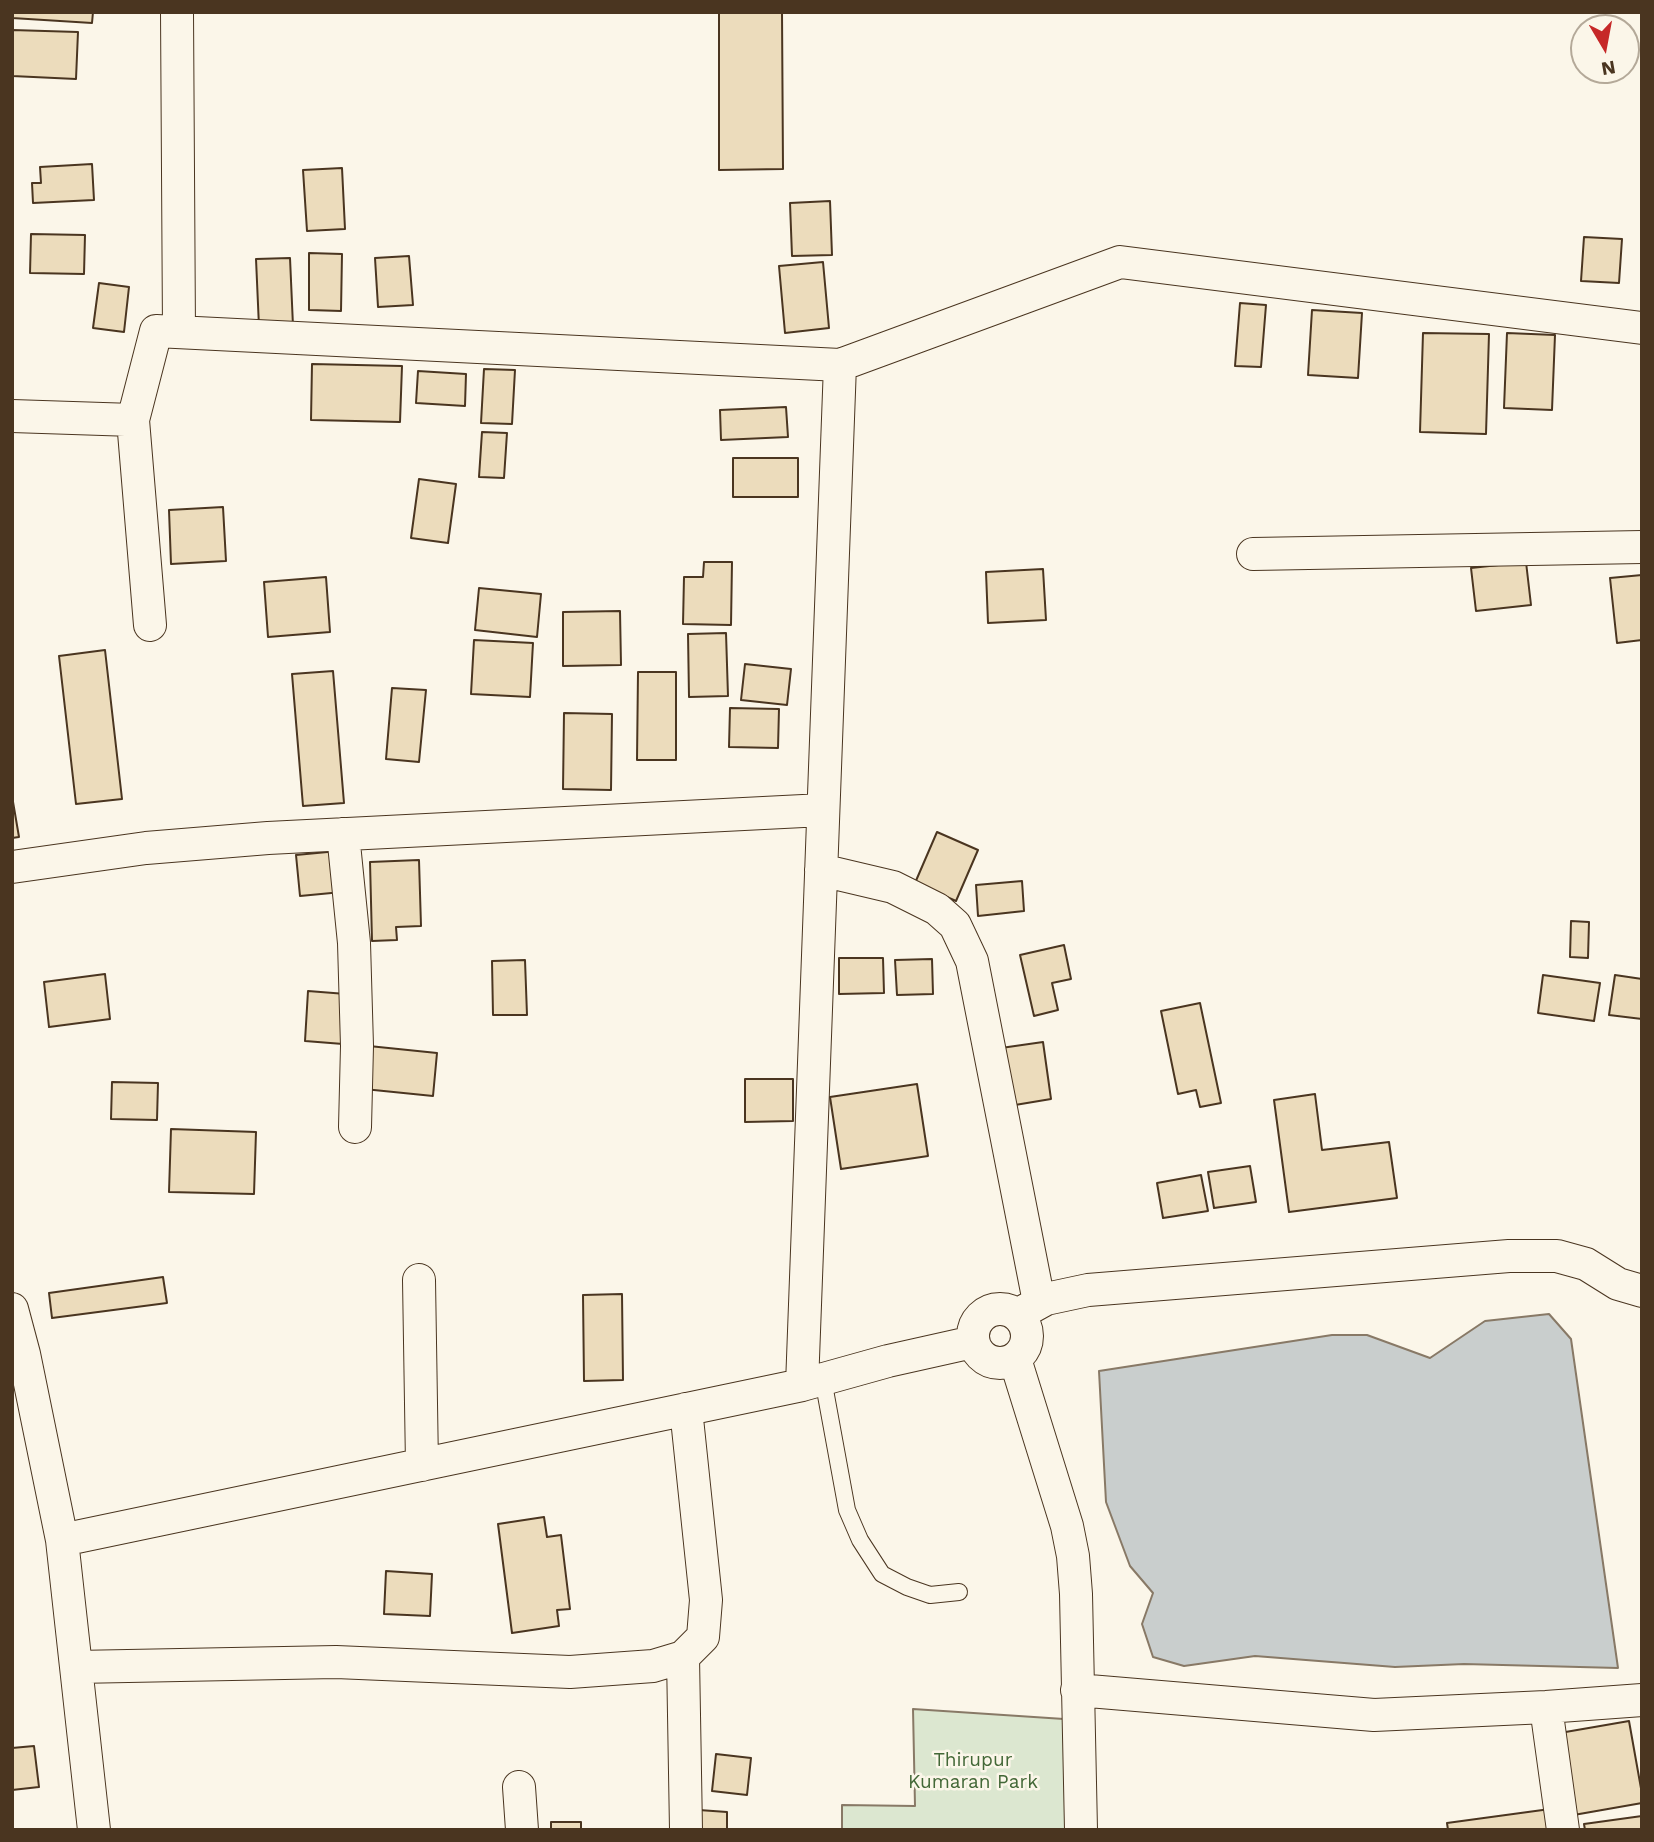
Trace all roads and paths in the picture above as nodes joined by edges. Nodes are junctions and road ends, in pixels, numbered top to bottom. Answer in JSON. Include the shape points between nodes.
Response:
{"nodes":[{"id":1,"x":177,"y":12,"type":"edge"},
{"id":2,"x":1642,"y":328,"type":"edge"},
{"id":3,"x":179,"y":332,"type":"junction"},
{"id":4,"x":840,"y":365,"type":"junction"},
{"id":5,"x":12,"y":416,"type":"edge"},
{"id":6,"x":133,"y":420,"type":"junction"},
{"id":7,"x":1642,"y":547,"type":"edge"},
{"id":8,"x":1253,"y":554,"type":"dead end"},
{"id":9,"x":150,"y":625,"type":"dead end"},
{"id":10,"x":823,"y":810,"type":"junction"},
{"id":11,"x":343,"y":834,"type":"junction"},
{"id":12,"x":12,"y":867,"type":"edge"},
{"id":13,"x":821,"y":870,"type":"junction"},
{"id":14,"x":355,"y":1127,"type":"dead end"},
{"id":15,"x":419,"y":1280,"type":"dead end"},
{"id":16,"x":1642,"y":1291,"type":"edge"},
{"id":17,"x":12,"y":1309,"type":"edge"},
{"id":18,"x":1028,"y":1309,"type":"junction"},
{"id":19,"x":973,"y":1342,"type":"junction"},
{"id":20,"x":18,"y":1354,"type":"edge"},
{"id":21,"x":1015,"y":1359,"type":"junction"},
{"id":22,"x":812,"y":1382,"type":"junction"},
{"id":23,"x":686,"y":1409,"type":"junction"},
{"id":24,"x":422,"y":1465,"type":"junction"},
{"id":25,"x":62,"y":1540,"type":"junction"},
{"id":26,"x":959,"y":1592,"type":"dead end"},
{"id":27,"x":683,"y":1657,"type":"junction"},
{"id":28,"x":76,"y":1667,"type":"junction"},
{"id":29,"x":1077,"y":1690,"type":"junction"},
{"id":30,"x":1642,"y":1700,"type":"edge"},
{"id":31,"x":1546,"y":1707,"type":"junction"},
{"id":32,"x":519,"y":1787,"type":"dead end"},
{"id":33,"x":94,"y":1830,"type":"edge"},
{"id":34,"x":522,"y":1830,"type":"edge"},
{"id":35,"x":686,"y":1830,"type":"edge"},
{"id":36,"x":1081,"y":1830,"type":"edge"},
{"id":37,"x":1563,"y":1830,"type":"edge"}],
"edges":[{"from":1,"to":3,"type":"street"},
{"from":2,"to":4,"type":"street","via":[[1121,262]]},
{"from":3,"to":4,"type":"street"},
{"from":3,"to":6,"type":"street","via":[[156,331]]},
{"from":4,"to":10,"type":"street"},
{"from":5,"to":6,"type":"street"},
{"from":6,"to":9,"type":"street"},
{"from":7,"to":8,"type":"street"},
{"from":10,"to":11,"type":"street"},
{"from":10,"to":13,"type":"street"},
{"from":11,"to":12,"type":"street","via":[[146,848]]},
{"from":11,"to":14,"type":"street","via":[[354,943]]},
{"from":13,"to":18,"type":"street","via":[[892,887],[937,909],[955,925],[972,961]]},
{"from":13,"to":22,"type":"street"},
{"from":15,"to":24,"type":"street"},
{"from":16,"to":18,"type":"street","via":[[1618,1284],[1586,1264],[1557,1256],[1509,1256],[1088,1290]]},
{"from":17,"to":20,"type":"street"},
{"from":18,"to":19,"type":"street","via":[[988,1312],[975,1325]]},
{"from":18,"to":21,"type":"street","via":[[1026,1344]]},
{"from":19,"to":21,"type":"street","via":[[990,1361]]},
{"from":19,"to":22,"type":"street"},
{"from":20,"to":25,"type":"street"},
{"from":21,"to":29,"type":"street","via":[[1073,1556]]},
{"from":22,"to":23,"type":"street"},
{"from":22,"to":26,"type":"lane","via":[[848,1510],[881,1574],[930,1595]]},
{"from":23,"to":24,"type":"street"},
{"from":23,"to":27,"type":"street","via":[[706,1600],[703,1637]]},
{"from":24,"to":25,"type":"street"},
{"from":25,"to":28,"type":"street"},
{"from":27,"to":28,"type":"street","via":[[653,1666],[570,1672],[336,1662]]},
{"from":27,"to":35,"type":"street"},
{"from":28,"to":33,"type":"street"},
{"from":29,"to":31,"type":"street","via":[[1374,1715]]},
{"from":29,"to":36,"type":"street"},
{"from":30,"to":31,"type":"street"},
{"from":31,"to":37,"type":"street"},
{"from":32,"to":34,"type":"street"}]}
